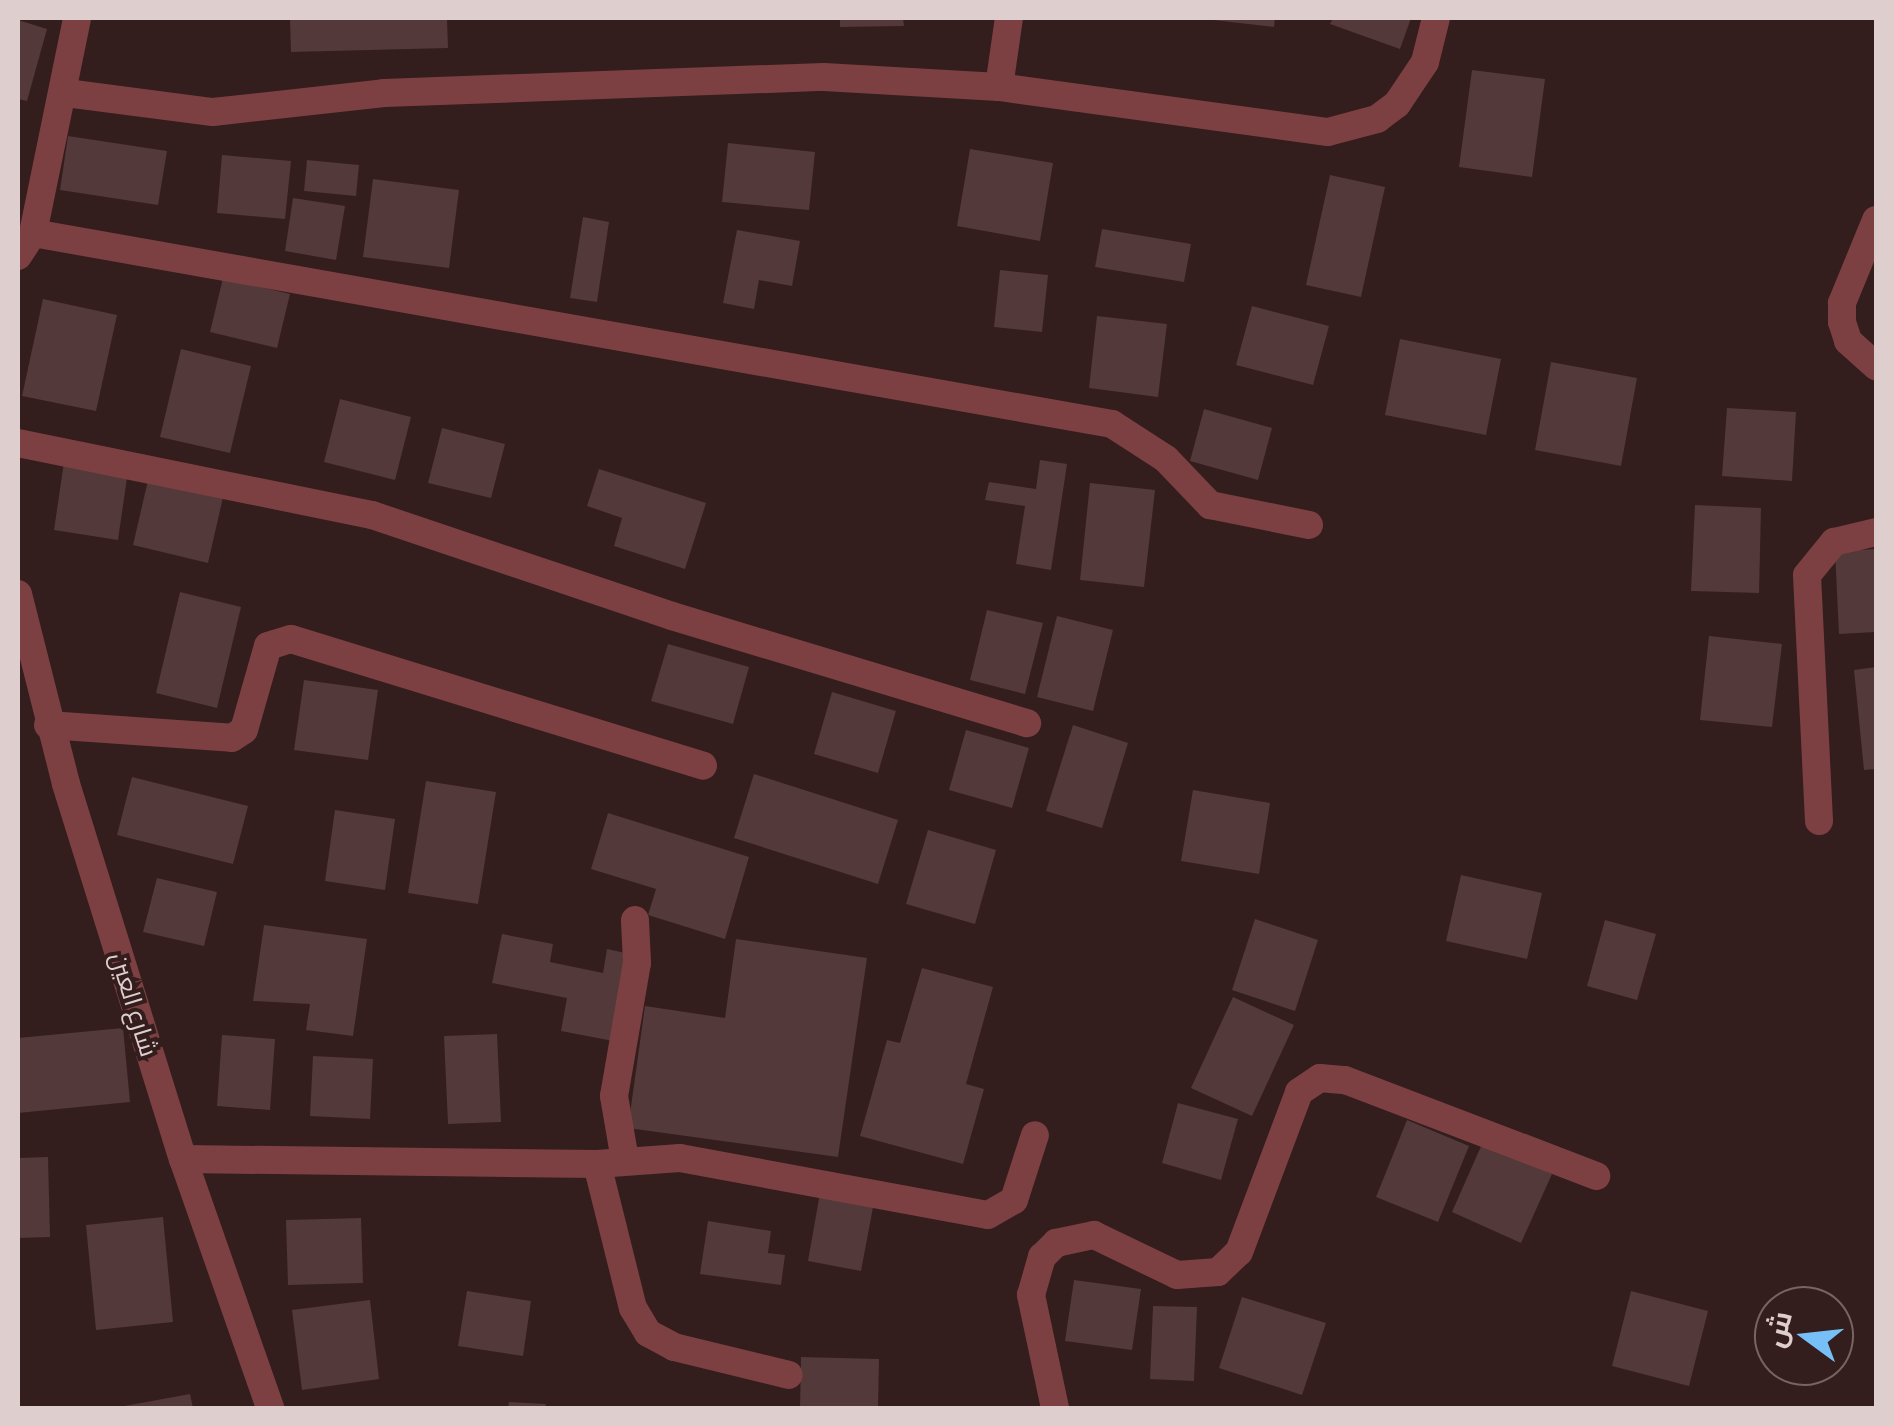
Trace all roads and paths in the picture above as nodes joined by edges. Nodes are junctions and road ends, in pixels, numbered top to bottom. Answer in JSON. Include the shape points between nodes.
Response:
{"nodes":[{"id":1,"x":77,"y":18,"type":"edge"},
{"id":2,"x":1009,"y":18,"type":"edge"},
{"id":3,"x":1436,"y":18,"type":"edge"},
{"id":4,"x":1000,"y":87,"type":"junction"},
{"id":5,"x":66,"y":93,"type":"junction"},
{"id":6,"x":1876,"y":220,"type":"edge"},
{"id":7,"x":25,"y":244,"type":"edge"},
{"id":8,"x":1876,"y":366,"type":"edge"},
{"id":9,"x":18,"y":443,"type":"edge"},
{"id":10,"x":1309,"y":526,"type":"dead end"},
{"id":11,"x":1876,"y":532,"type":"edge"},
{"id":12,"x":18,"y":594,"type":"edge"},
{"id":13,"x":1028,"y":724,"type":"dead end"},
{"id":14,"x":48,"y":725,"type":"junction"},
{"id":15,"x":703,"y":766,"type":"dead end"},
{"id":16,"x":1819,"y":820,"type":"dead end"},
{"id":17,"x":634,"y":920,"type":"dead end"},
{"id":18,"x":1036,"y":1135,"type":"dead end"},
{"id":19,"x":184,"y":1159,"type":"junction"},
{"id":20,"x":611,"y":1162,"type":"junction"},
{"id":21,"x":1596,"y":1176,"type":"dead end"},
{"id":22,"x":789,"y":1375,"type":"dead end"},
{"id":23,"x":270,"y":1408,"type":"edge"},
{"id":24,"x":1054,"y":1408,"type":"edge"}],
"edges":[{"from":1,"to":5,"type":"street"},
{"from":2,"to":4,"type":"street"},
{"from":3,"to":4,"type":"street","via":[[1425,62],[1397,104],[1353,128],[1328,132]]},
{"from":4,"to":5,"type":"street","via":[[824,77],[598,82],[330,96],[213,112]]},
{"from":5,"to":7,"type":"street"},
{"from":6,"to":8,"type":"street","via":[[1842,303],[1842,322],[1860,356]]},
{"from":7,"to":10,"type":"street","via":[[1112,424],[1166,458],[1210,506]]},
{"from":9,"to":13,"type":"street","via":[[372,515]]},
{"from":11,"to":16,"type":"street","via":[[1822,550],[1807,575]]},
{"from":12,"to":14,"type":"street","name":"شارع العين"},
{"from":14,"to":15,"type":"street","via":[[232,738],[244,730],[268,646],[291,639]]},
{"from":14,"to":19,"type":"street","name":"شارع العين"},
{"from":17,"to":20,"type":"street","via":[[638,963],[614,1096]]},
{"from":18,"to":20,"type":"street","via":[[1014,1200],[988,1215],[708,1160]]},
{"from":19,"to":20,"type":"street"},
{"from":19,"to":23,"type":"street","name":"شارع العين"},
{"from":20,"to":22,"type":"street","via":[[634,1308],[648,1333],[674,1347]]},
{"from":21,"to":24,"type":"street","via":[[1346,1080],[1320,1078],[1299,1092],[1239,1252],[1218,1272],[1177,1275],[1094,1235],[1056,1244],[1042,1258],[1031,1295]]}]}
